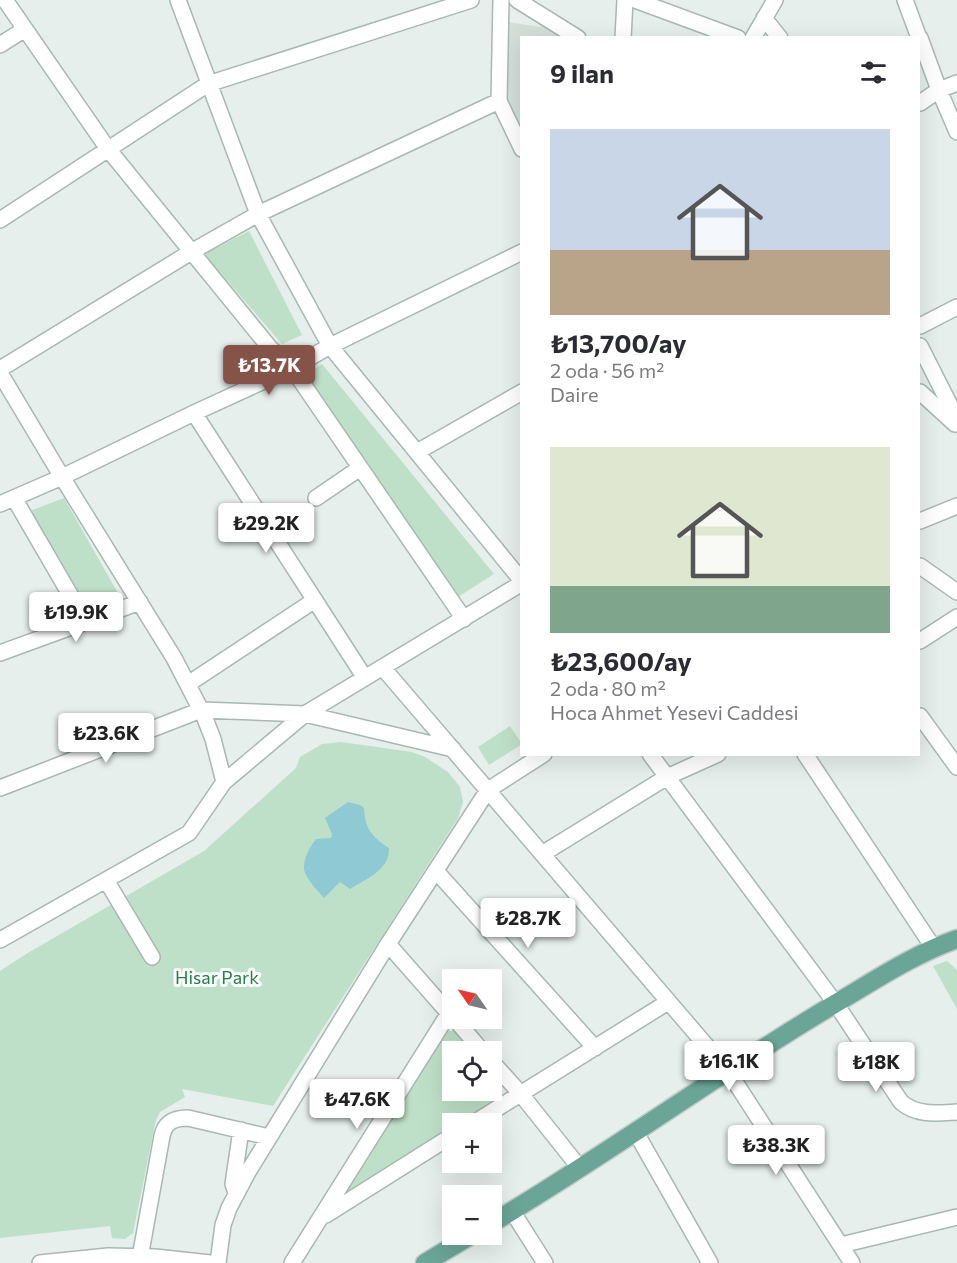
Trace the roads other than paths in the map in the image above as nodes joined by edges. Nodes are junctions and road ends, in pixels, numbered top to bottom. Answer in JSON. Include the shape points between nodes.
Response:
{"nodes":[{"id":1,"x":5,"y":0,"type":"edge"},
{"id":2,"x":178,"y":0,"type":"edge"},
{"id":3,"x":501,"y":0,"type":"edge"},
{"id":4,"x":517,"y":0,"type":"edge"},
{"id":5,"x":625,"y":0,"type":"edge"},
{"id":6,"x":635,"y":0,"type":"edge"},
{"id":7,"x":775,"y":0,"type":"edge"},
{"id":8,"x":905,"y":0,"type":"edge"},
{"id":9,"x":463,"y":1,"type":"edge"},
{"id":10,"x":764,"y":18,"type":"junction"},
{"id":11,"x":25,"y":29,"type":"junction"},
{"id":12,"x":575,"y":36,"type":"edge"},
{"id":13,"x":623,"y":36,"type":"edge"},
{"id":14,"x":733,"y":36,"type":"edge"},
{"id":15,"x":754,"y":36,"type":"edge"},
{"id":16,"x":778,"y":36,"type":"edge"},
{"id":17,"x":918,"y":36,"type":"edge"},
{"id":18,"x":920,"y":41,"type":"edge"},
{"id":19,"x":0,"y":45,"type":"edge"},
{"id":20,"x":957,"y":83,"type":"edge"},
{"id":21,"x":208,"y":84,"type":"junction"},
{"id":22,"x":939,"y":90,"type":"junction"},
{"id":23,"x":499,"y":101,"type":"junction"},
{"id":24,"x":920,"y":103,"type":"edge"},
{"id":25,"x":957,"y":132,"type":"edge"},
{"id":26,"x":520,"y":145,"type":"edge"},
{"id":27,"x":108,"y":149,"type":"junction"},
{"id":28,"x":258,"y":214,"type":"junction"},
{"id":29,"x":0,"y":220,"type":"edge"},
{"id":30,"x":191,"y":252,"type":"junction"},
{"id":31,"x":520,"y":253,"type":"edge"},
{"id":32,"x":957,"y":307,"type":"edge"},
{"id":33,"x":920,"y":326,"type":"edge"},
{"id":34,"x":330,"y":346,"type":"junction"},
{"id":35,"x":920,"y":346,"type":"edge"},
{"id":36,"x":292,"y":368,"type":"junction"},
{"id":37,"x":0,"y":371,"type":"edge"},
{"id":38,"x":920,"y":392,"type":"edge"},
{"id":39,"x":520,"y":393,"type":"edge"},
{"id":40,"x":194,"y":413,"type":"junction"},
{"id":41,"x":957,"y":419,"type":"edge"},
{"id":42,"x":957,"y":426,"type":"edge"},
{"id":43,"x":417,"y":452,"type":"junction"},
{"id":44,"x":360,"y":468,"type":"junction"},
{"id":45,"x":62,"y":477,"type":"junction"},
{"id":46,"x":316,"y":498,"type":"dead end"},
{"id":47,"x":7,"y":501,"type":"edge"},
{"id":48,"x":957,"y":506,"type":"edge"},
{"id":49,"x":920,"y":521,"type":"edge"},
{"id":50,"x":920,"y":566,"type":"edge"},
{"id":51,"x":520,"y":580,"type":"edge"},
{"id":52,"x":520,"y":583,"type":"edge"},
{"id":53,"x":957,"y":592,"type":"edge"},
{"id":54,"x":315,"y":600,"type":"junction"},
{"id":55,"x":140,"y":602,"type":"junction"},
{"id":56,"x":957,"y":617,"type":"edge"},
{"id":57,"x":464,"y":618,"type":"junction"},
{"id":58,"x":86,"y":622,"type":"junction"},
{"id":59,"x":920,"y":641,"type":"edge"},
{"id":60,"x":0,"y":653,"type":"edge"},
{"id":61,"x":382,"y":668,"type":"junction"},
{"id":62,"x":365,"y":678,"type":"junction"},
{"id":63,"x":188,"y":684,"type":"junction"},
{"id":64,"x":201,"y":710,"type":"junction"},
{"id":65,"x":305,"y":714,"type":"junction"},
{"id":66,"x":920,"y":716,"type":"edge"},
{"id":67,"x":453,"y":749,"type":"junction"},
{"id":68,"x":541,"y":756,"type":"edge"},
{"id":69,"x":651,"y":756,"type":"edge"},
{"id":70,"x":714,"y":756,"type":"edge"},
{"id":71,"x":806,"y":756,"type":"edge"},
{"id":72,"x":957,"y":767,"type":"edge"},
{"id":73,"x":667,"y":777,"type":"junction"},
{"id":74,"x":224,"y":782,"type":"junction"},
{"id":75,"x":0,"y":788,"type":"edge"},
{"id":76,"x":488,"y":790,"type":"junction"},
{"id":77,"x":542,"y":854,"type":"junction"},
{"id":78,"x":436,"y":872,"type":"junction"},
{"id":79,"x":106,"y":880,"type":"junction"},
{"id":80,"x":1,"y":936,"type":"edge"},
{"id":81,"x":957,"y":939,"type":"edge"},
{"id":82,"x":388,"y":945,"type":"junction"},
{"id":83,"x":933,"y":947,"type":"junction"},
{"id":84,"x":152,"y":957,"type":"dead end"},
{"id":85,"x":668,"y":1002,"type":"junction"},
{"id":86,"x":836,"y":1004,"type":"junction"},
{"id":87,"x":442,"y":1006,"type":"edge"},
{"id":88,"x":444,"y":1029,"type":"edge"},
{"id":89,"x":463,"y":1029,"type":"edge"},
{"id":90,"x":473,"y":1041,"type":"edge"},
{"id":91,"x":595,"y":1048,"type":"junction"},
{"id":92,"x":728,"y":1071,"type":"junction"},
{"id":93,"x":502,"y":1073,"type":"edge"},
{"id":94,"x":520,"y":1093,"type":"junction"},
{"id":95,"x":957,"y":1112,"type":"edge"},
{"id":96,"x":489,"y":1113,"type":"edge"},
{"id":97,"x":241,"y":1130,"type":"junction"},
{"id":98,"x":635,"y":1131,"type":"junction"},
{"id":99,"x":269,"y":1137,"type":"junction"},
{"id":100,"x":442,"y":1142,"type":"edge"},
{"id":101,"x":579,"y":1167,"type":"junction"},
{"id":102,"x":236,"y":1194,"type":"junction"},
{"id":103,"x":512,"y":1211,"type":"junction"},
{"id":104,"x":322,"y":1217,"type":"junction"},
{"id":105,"x":502,"y":1217,"type":"edge"},
{"id":106,"x":957,"y":1217,"type":"edge"},
{"id":107,"x":455,"y":1245,"type":"edge"},
{"id":108,"x":841,"y":1245,"type":"junction"},
{"id":109,"x":139,"y":1259,"type":"edge"},
{"id":110,"x":40,"y":1263,"type":"edge"},
{"id":111,"x":210,"y":1263,"type":"edge"},
{"id":112,"x":218,"y":1263,"type":"edge"},
{"id":113,"x":292,"y":1263,"type":"edge"},
{"id":114,"x":425,"y":1263,"type":"edge"},
{"id":115,"x":545,"y":1263,"type":"edge"},
{"id":116,"x":710,"y":1263,"type":"edge"},
{"id":117,"x":852,"y":1263,"type":"edge"}],
"edges":[{"from":1,"to":11,"type":"street"},
{"from":2,"to":21,"type":"street"},
{"from":3,"to":23,"type":"street"},
{"from":4,"to":12,"type":"street"},
{"from":5,"to":13,"type":"street"},
{"from":6,"to":14,"type":"street"},
{"from":7,"to":10,"type":"street"},
{"from":8,"to":17,"type":"street"},
{"from":9,"to":21,"type":"street"},
{"from":10,"to":15,"type":"street"},
{"from":10,"to":16,"type":"street"},
{"from":11,"to":19,"type":"street"},
{"from":11,"to":27,"type":"street"},
{"from":18,"to":22,"type":"street"},
{"from":20,"to":22,"type":"street"},
{"from":21,"to":27,"type":"street"},
{"from":21,"to":28,"type":"street"},
{"from":22,"to":24,"type":"street"},
{"from":22,"to":25,"type":"street"},
{"from":23,"to":26,"type":"street"},
{"from":23,"to":28,"type":"street"},
{"from":27,"to":29,"type":"street"},
{"from":27,"to":30,"type":"street"},
{"from":28,"to":30,"type":"street"},
{"from":28,"to":34,"type":"street"},
{"from":30,"to":36,"type":"street","via":[[270,348]]},
{"from":30,"to":37,"type":"street"},
{"from":31,"to":34,"type":"street"},
{"from":32,"to":33,"type":"street"},
{"from":34,"to":36,"type":"street"},
{"from":34,"to":43,"type":"street"},
{"from":35,"to":41,"type":"street"},
{"from":36,"to":40,"type":"street"},
{"from":36,"to":44,"type":"street"},
{"from":37,"to":45,"type":"street"},
{"from":38,"to":42,"type":"street"},
{"from":39,"to":43,"type":"street"},
{"from":40,"to":45,"type":"street"},
{"from":40,"to":54,"type":"street"},
{"from":43,"to":51,"type":"street"},
{"from":44,"to":46,"type":"street"},
{"from":44,"to":57,"type":"street"},
{"from":45,"to":47,"type":"street"},
{"from":45,"to":55,"type":"street"},
{"from":47,"to":58,"type":"street"},
{"from":48,"to":49,"type":"street"},
{"from":50,"to":53,"type":"street"},
{"from":52,"to":57,"type":"street"},
{"from":54,"to":62,"type":"street"},
{"from":54,"to":63,"type":"street"},
{"from":55,"to":58,"type":"street"},
{"from":55,"to":63,"type":"street"},
{"from":56,"to":59,"type":"street"},
{"from":57,"to":61,"type":"street"},
{"from":58,"to":60,"type":"street"},
{"from":61,"to":62,"type":"street"},
{"from":61,"to":67,"type":"street"},
{"from":62,"to":65,"type":"street"},
{"from":63,"to":64,"type":"street"},
{"from":64,"to":65,"type":"street"},
{"from":64,"to":74,"type":"street"},
{"from":64,"to":75,"type":"street"},
{"from":65,"to":67,"type":"street"},
{"from":65,"to":74,"type":"street"},
{"from":66,"to":72,"type":"street"},
{"from":67,"to":76,"type":"street"},
{"from":68,"to":76,"type":"street"},
{"from":69,"to":73,"type":"street"},
{"from":70,"to":73,"type":"street"},
{"from":71,"to":83,"type":"street"},
{"from":73,"to":77,"type":"street"},
{"from":73,"to":86,"type":"street"},
{"from":74,"to":79,"type":"street","via":[[189,833]]},
{"from":76,"to":77,"type":"street"},
{"from":76,"to":78,"type":"street"},
{"from":77,"to":85,"type":"street"},
{"from":78,"to":82,"type":"street"},
{"from":78,"to":91,"type":"street"},
{"from":79,"to":80,"type":"street"},
{"from":79,"to":84,"type":"street"},
{"from":81,"to":83,"type":"main road"},
{"from":82,"to":87,"type":"street"},
{"from":82,"to":99,"type":"street"},
{"from":83,"to":86,"type":"main road"},
{"from":85,"to":91,"type":"street"},
{"from":85,"to":92,"type":"street"},
{"from":86,"to":92,"type":"main road"},
{"from":86,"to":95,"type":"street","via":[[901,1102],[924,1113]]},
{"from":88,"to":104,"type":"street"},
{"from":89,"to":90,"type":"street"},
{"from":91,"to":94,"type":"street"},
{"from":92,"to":98,"type":"main road"},
{"from":92,"to":108,"type":"street"},
{"from":93,"to":94,"type":"street"},
{"from":94,"to":96,"type":"street"},
{"from":94,"to":101,"type":"street"},
{"from":97,"to":99,"type":"street"},
{"from":97,"to":102,"type":"street","via":[[233,1184]]},
{"from":97,"to":109,"type":"street","via":[[188,1118],[167,1124]]},
{"from":98,"to":101,"type":"main road"},
{"from":98,"to":116,"type":"street"},
{"from":99,"to":102,"type":"street"},
{"from":100,"to":104,"type":"street"},
{"from":101,"to":103,"type":"main road"},
{"from":102,"to":112,"type":"street","via":[[223,1225]]},
{"from":103,"to":105,"type":"main road"},
{"from":103,"to":115,"type":"street"},
{"from":104,"to":113,"type":"street"},
{"from":106,"to":108,"type":"street"},
{"from":107,"to":114,"type":"main road"},
{"from":108,"to":117,"type":"street"},
{"from":109,"to":110,"type":"street","via":[[108,1256]]},
{"from":109,"to":111,"type":"street"}]}
